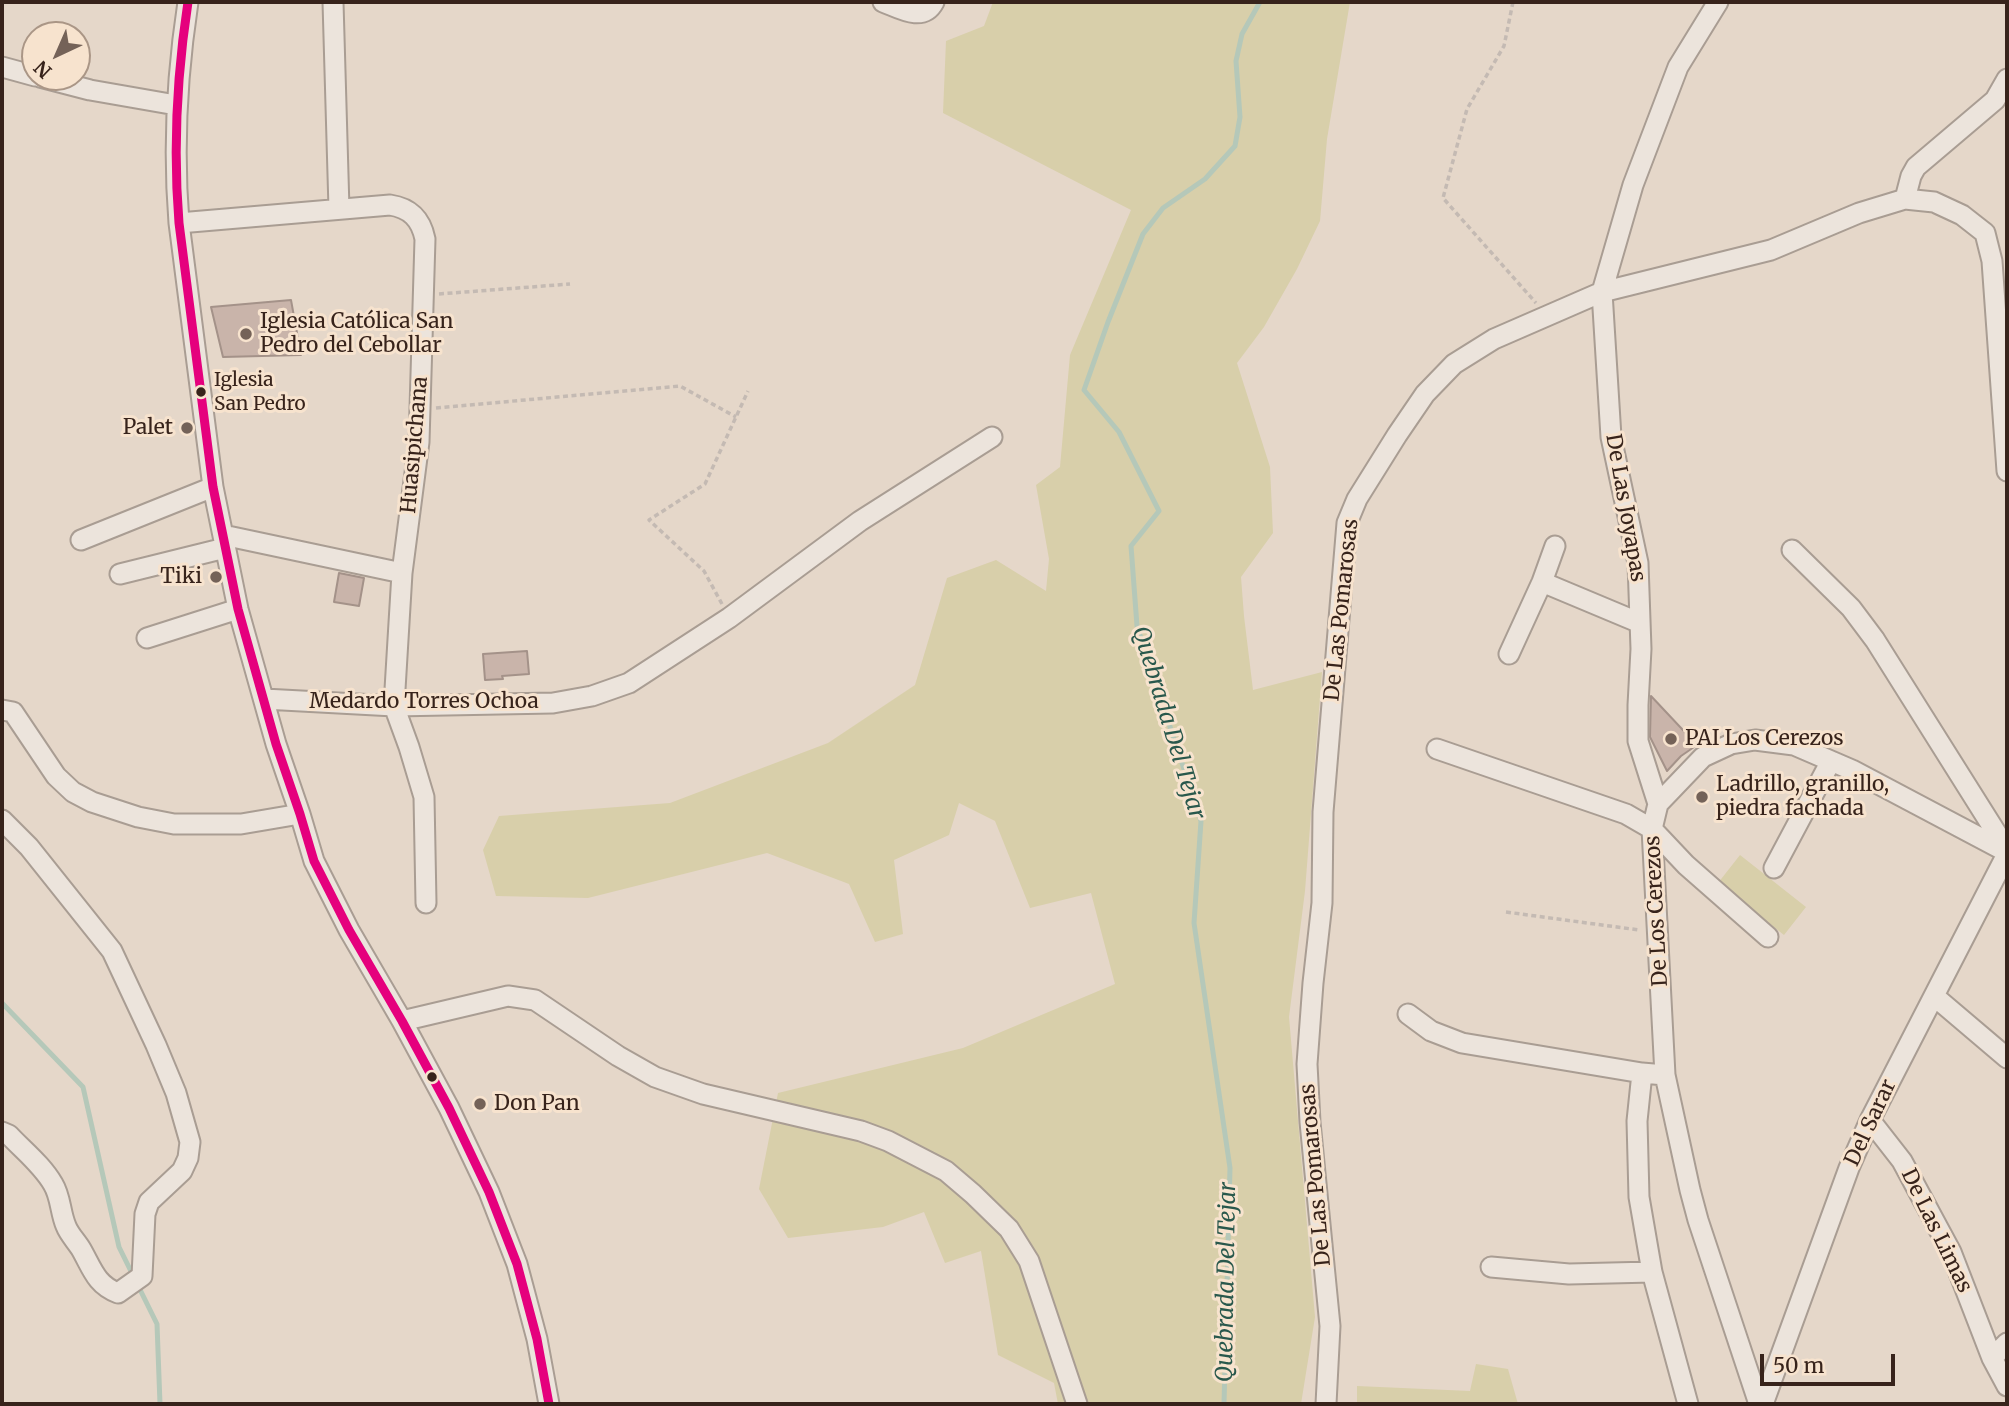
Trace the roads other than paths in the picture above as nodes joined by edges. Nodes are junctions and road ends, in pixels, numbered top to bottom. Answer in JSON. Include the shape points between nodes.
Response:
{"nodes":[{"id":1,"x":188,"y":2,"type":"edge"},
{"id":2,"x":333,"y":2,"type":"edge"},
{"id":3,"x":883,"y":2,"type":"edge"},
{"id":4,"x":934,"y":2,"type":"edge"},
{"id":5,"x":1718,"y":2,"type":"edge"},
{"id":6,"x":2,"y":67,"type":"edge"},
{"id":7,"x":21,"y":72,"type":"edge"},
{"id":8,"x":2007,"y":79,"type":"edge"},
{"id":9,"x":91,"y":90,"type":"edge"},
{"id":10,"x":176,"y":105,"type":"junction"},
{"id":11,"x":1905,"y":199,"type":"junction"},
{"id":12,"x":339,"y":209,"type":"junction"},
{"id":13,"x":179,"y":223,"type":"junction"},
{"id":14,"x":2000,"y":255,"type":"edge"},
{"id":15,"x":1602,"y":292,"type":"junction"},
{"id":16,"x":992,"y":437,"type":"dead end"},
{"id":17,"x":2007,"y":471,"type":"edge"},
{"id":18,"x":213,"y":487,"type":"junction"},
{"id":19,"x":81,"y":540,"type":"dead end"},
{"id":20,"x":224,"y":541,"type":"junction"},
{"id":21,"x":1555,"y":546,"type":"dead end"},
{"id":22,"x":1792,"y":551,"type":"dead end"},
{"id":23,"x":402,"y":573,"type":"junction"},
{"id":24,"x":120,"y":574,"type":"dead end"},
{"id":25,"x":1542,"y":582,"type":"junction"},
{"id":26,"x":239,"y":609,"type":"junction"},
{"id":27,"x":1640,"y":623,"type":"junction"},
{"id":28,"x":147,"y":638,"type":"dead end"},
{"id":29,"x":1509,"y":654,"type":"dead end"},
{"id":30,"x":264,"y":699,"type":"junction"},
{"id":31,"x":394,"y":706,"type":"junction"},
{"id":32,"x":2,"y":710,"type":"edge"},
{"id":33,"x":1437,"y":749,"type":"dead end"},
{"id":34,"x":1831,"y":761,"type":"junction"},
{"id":35,"x":1658,"y":804,"type":"junction"},
{"id":36,"x":300,"y":814,"type":"junction"},
{"id":37,"x":2,"y":820,"type":"edge"},
{"id":38,"x":1652,"y":829,"type":"junction"},
{"id":39,"x":2007,"y":852,"type":"edge"},
{"id":40,"x":1774,"y":868,"type":"dead end"},
{"id":41,"x":426,"y":903,"type":"dead end"},
{"id":42,"x":1768,"y":937,"type":"dead end"},
{"id":43,"x":1934,"y":996,"type":"junction"},
{"id":44,"x":1408,"y":1014,"type":"dead end"},
{"id":45,"x":402,"y":1021,"type":"junction"},
{"id":46,"x":2007,"y":1058,"type":"edge"},
{"id":47,"x":1642,"y":1073,"type":"junction"},
{"id":48,"x":1665,"y":1075,"type":"junction"},
{"id":49,"x":1870,"y":1120,"type":"junction"},
{"id":50,"x":2,"y":1132,"type":"edge"},
{"id":51,"x":1490,"y":1267,"type":"dead end"},
{"id":52,"x":1651,"y":1272,"type":"junction"},
{"id":53,"x":2007,"y":1343,"type":"edge"},
{"id":54,"x":1992,"y":1358,"type":"junction"},
{"id":55,"x":2007,"y":1386,"type":"edge"},
{"id":56,"x":549,"y":1404,"type":"edge"},
{"id":57,"x":1077,"y":1404,"type":"edge"},
{"id":58,"x":1326,"y":1404,"type":"edge"},
{"id":59,"x":1688,"y":1404,"type":"edge"},
{"id":60,"x":1761,"y":1404,"type":"edge"}],
"edges":[{"from":1,"to":10,"type":"street"},
{"from":2,"to":12,"type":"street"},
{"from":3,"to":4,"type":"street","via":[[921,13]]},
{"from":5,"to":15,"type":"street","name":"De Las Joyapas","via":[[1678,67],[1633,185]]},
{"from":6,"to":7,"type":"street"},
{"from":8,"to":11,"type":"street","via":[[1995,100],[1916,166]]},
{"from":9,"to":10,"type":"street"},
{"from":10,"to":13,"type":"street"},
{"from":11,"to":14,"type":"street","name":"De Las Pomarosas","via":[[1934,202],[1962,215],[1985,233]]},
{"from":11,"to":15,"type":"street","name":"De Las Pomarosas","via":[[1771,250]]},
{"from":12,"to":13,"type":"street","name":"Huasipichana"},
{"from":12,"to":23,"type":"street","name":"Huasipichana","via":[[390,205],[408,210],[424,230],[419,442]]},
{"from":13,"to":18,"type":"street"},
{"from":14,"to":17,"type":"street","name":"De Las Pomarosas"},
{"from":15,"to":27,"type":"street","name":"De Las Joyapas","via":[[1611,437],[1638,563]]},
{"from":15,"to":58,"type":"street","name":"De Las Pomarosas","via":[[1494,339],[1454,363],[1397,435],[1347,523],[1307,1064],[1330,1326]]},
{"from":16,"to":31,"type":"street","name":"Medardo Torres Ochoa","via":[[860,520],[729,618],[629,683],[553,703]]},
{"from":18,"to":19,"type":"street"},
{"from":18,"to":20,"type":"street"},
{"from":20,"to":23,"type":"street"},
{"from":20,"to":24,"type":"street"},
{"from":20,"to":26,"type":"street"},
{"from":21,"to":25,"type":"street"},
{"from":22,"to":39,"type":"street","via":[[1850,608],[1875,640]]},
{"from":23,"to":31,"type":"street","name":"Huasipichana"},
{"from":25,"to":27,"type":"street"},
{"from":25,"to":29,"type":"street"},
{"from":26,"to":28,"type":"street"},
{"from":26,"to":30,"type":"street"},
{"from":27,"to":35,"type":"street","name":"De Las Joyapas","via":[[1638,741]]},
{"from":30,"to":31,"type":"street","name":"Medardo Torres Ochoa"},
{"from":30,"to":36,"type":"street"},
{"from":31,"to":41,"type":"street","via":[[424,797]]},
{"from":32,"to":36,"type":"street","via":[[13,712],[56,776],[92,803],[174,824],[241,824]]},
{"from":33,"to":38,"type":"street","via":[[1626,814]]},
{"from":34,"to":35,"type":"street","name":"De Los Cerezos","via":[[1794,745],[1755,740],[1731,744],[1703,757]]},
{"from":34,"to":39,"type":"street","name":"De Los Cerezos"},
{"from":34,"to":40,"type":"street"},
{"from":35,"to":38,"type":"street","name":"De Los Cerezos"},
{"from":36,"to":45,"type":"street","via":[[314,861]]},
{"from":37,"to":50,"type":"street","via":[[112,951],[176,1093],[190,1142],[188,1158],[182,1171],[149,1202],[142,1276],[118,1293],[106,1289],[65,1225],[55,1186]]},
{"from":38,"to":42,"type":"street"},
{"from":38,"to":48,"type":"street","name":"De Los Cerezos"},
{"from":39,"to":43,"type":"street","name":"Del Sarar"},
{"from":43,"to":46,"type":"street"},
{"from":43,"to":49,"type":"street","name":"Del Sarar"},
{"from":44,"to":47,"type":"street","via":[[1431,1031],[1462,1044]]},
{"from":45,"to":56,"type":"street","via":[[489,1192],[517,1265]]},
{"from":45,"to":57,"type":"street","via":[[508,996],[535,1000],[655,1077],[704,1094],[861,1131],[946,1171],[1009,1229],[1029,1261]]},
{"from":47,"to":48,"type":"street"},
{"from":47,"to":52,"type":"street","via":[[1637,1154]]},
{"from":48,"to":60,"type":"street","name":"De Los Cerezos","via":[[1698,1220]]},
{"from":49,"to":54,"type":"street","name":"De Las Limas","via":[[1902,1161],[1951,1252]]},
{"from":49,"to":60,"type":"street","name":"Del Sarar"},
{"from":51,"to":52,"type":"street","via":[[1569,1274]]},
{"from":52,"to":59,"type":"street"},
{"from":53,"to":54,"type":"street"},
{"from":54,"to":55,"type":"street","name":"De Las Limas"}]}
